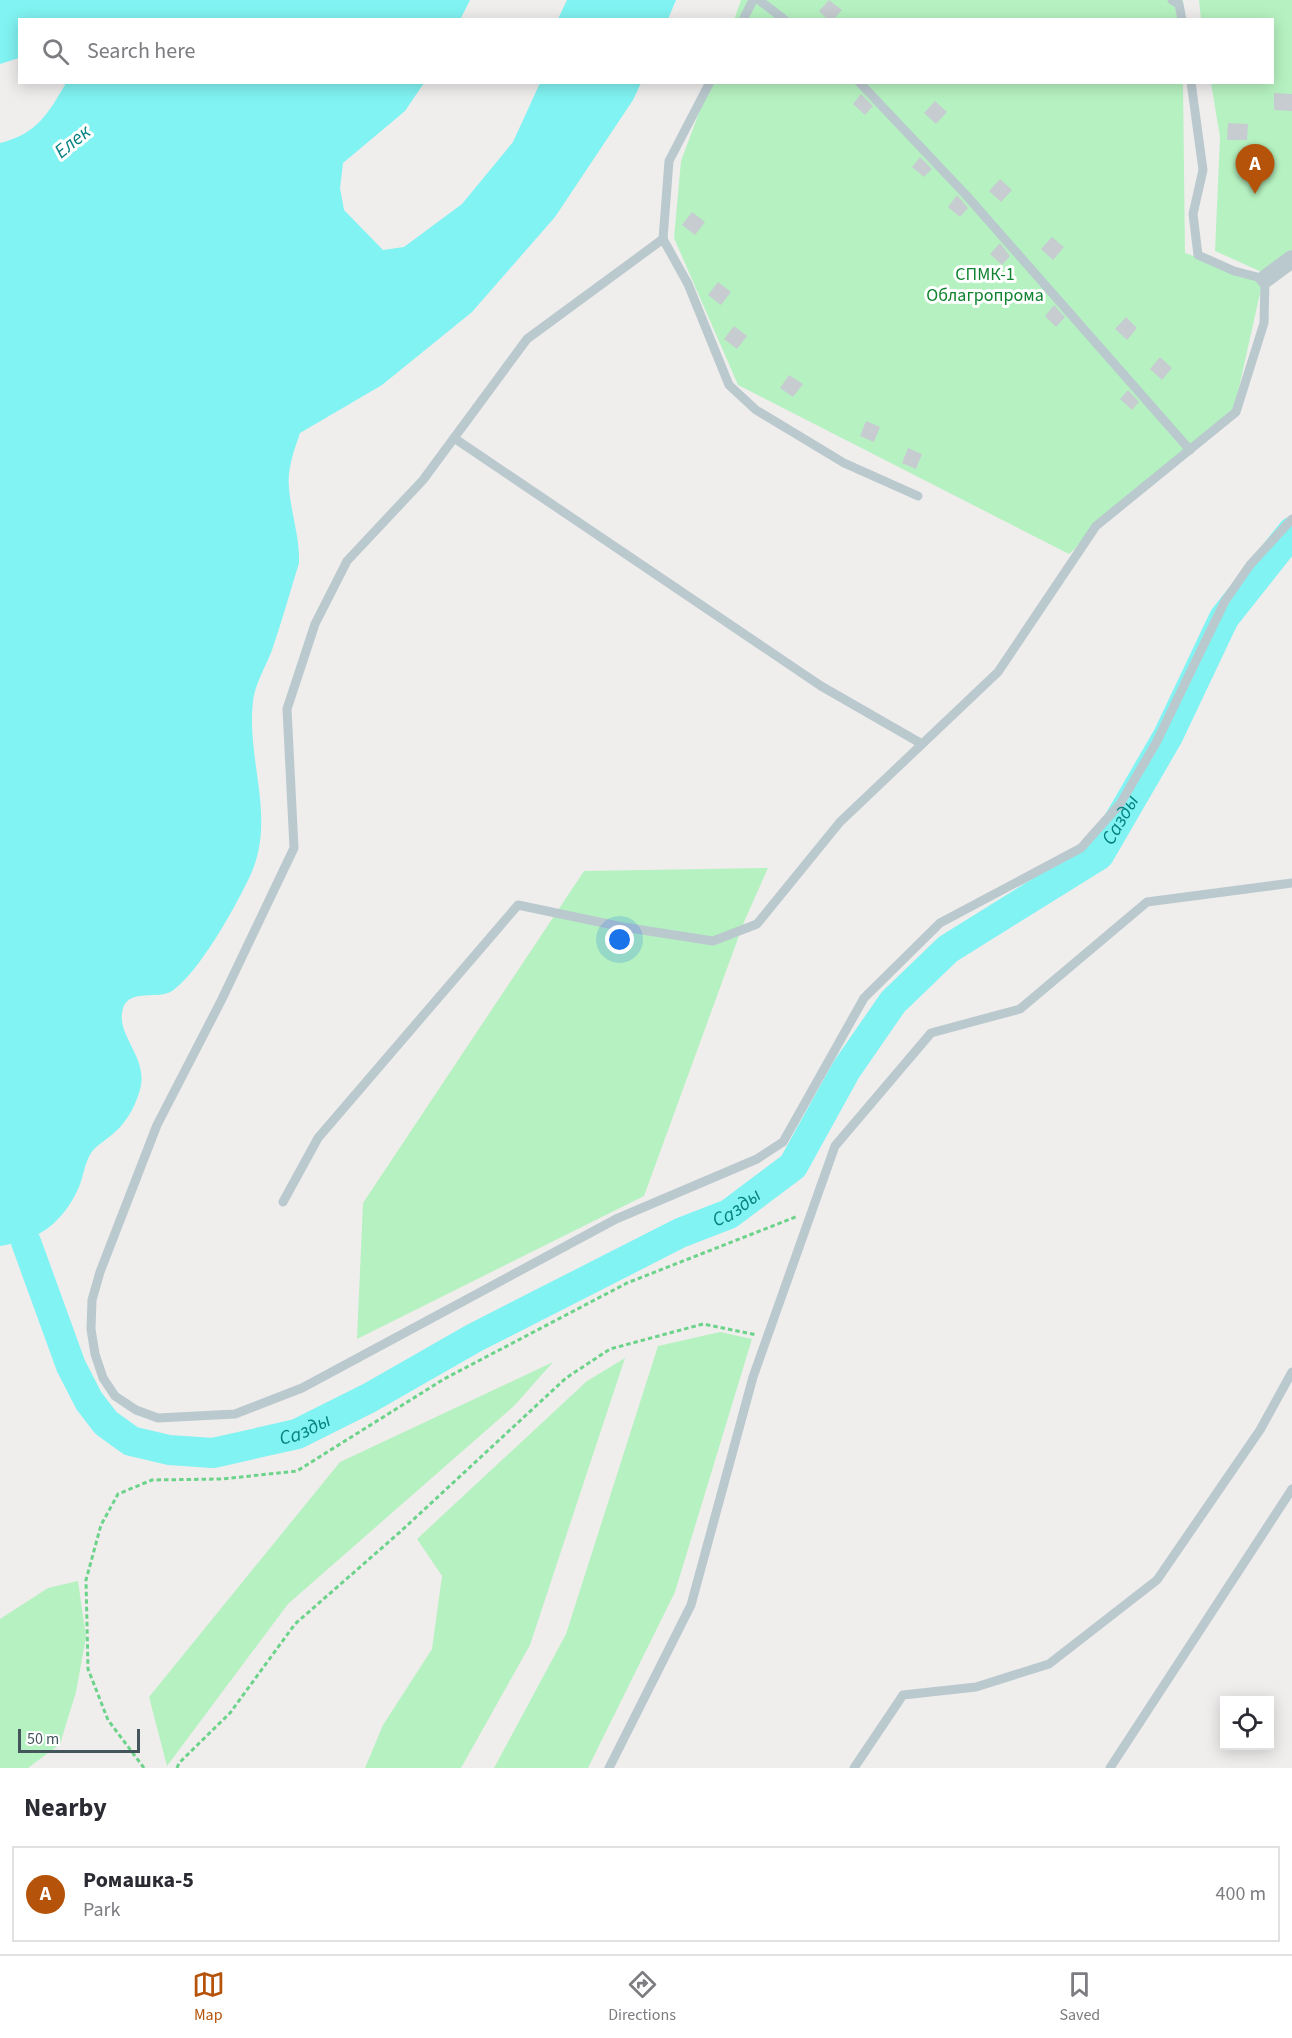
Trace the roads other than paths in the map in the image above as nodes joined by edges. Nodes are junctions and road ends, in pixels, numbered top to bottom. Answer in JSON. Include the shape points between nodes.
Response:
{"nodes":[{"id":1,"x":753,"y":0,"type":"edge"},
{"id":2,"x":759,"y":0,"type":"edge"},
{"id":3,"x":1177,"y":1,"type":"edge"},
{"id":4,"x":744,"y":18,"type":"edge"},
{"id":5,"x":782,"y":18,"type":"edge"},
{"id":6,"x":1181,"y":18,"type":"edge"},
{"id":7,"x":709,"y":84,"type":"edge"},
{"id":8,"x":861,"y":84,"type":"edge"},
{"id":9,"x":1191,"y":84,"type":"edge"},
{"id":10,"x":663,"y":239,"type":"junction"},
{"id":11,"x":1292,"y":259,"type":"edge"},
{"id":12,"x":1265,"y":279,"type":"junction"},
{"id":13,"x":454,"y":438,"type":"junction"},
{"id":14,"x":1190,"y":450,"type":"junction"},
{"id":15,"x":918,"y":496,"type":"dead end"},
{"id":16,"x":1292,"y":519,"type":"edge"},
{"id":17,"x":922,"y":744,"type":"junction"},
{"id":18,"x":1292,"y":883,"type":"edge"},
{"id":19,"x":284,"y":1202,"type":"dead end"},
{"id":20,"x":1292,"y":1372,"type":"edge"},
{"id":21,"x":1292,"y":1489,"type":"edge"},
{"id":22,"x":609,"y":1768,"type":"edge"},
{"id":23,"x":854,"y":1768,"type":"edge"},
{"id":24,"x":1110,"y":1768,"type":"edge"}],
"edges":[{"from":1,"to":4,"type":"lane"},
{"from":2,"to":5,"type":"lane"},
{"from":3,"to":6,"type":"lane"},
{"from":7,"to":10,"type":"lane","via":[[669,161]]},
{"from":8,"to":14,"type":"lane","via":[[966,195]]},
{"from":9,"to":12,"type":"lane","via":[[1203,170],[1193,214],[1198,255],[1234,272]]},
{"from":10,"to":13,"type":"lane","via":[[527,339]]},
{"from":10,"to":15,"type":"lane","via":[[688,284],[729,385],[756,410],[844,462]]},
{"from":11,"to":12,"type":"street"},
{"from":12,"to":14,"type":"lane","via":[[1264,323],[1236,412]]},
{"from":13,"to":16,"type":"lane","via":[[423,480],[347,561],[315,624],[287,710],[294,848],[157,1125],[100,1272],[92,1300],[91,1329],[94,1354],[103,1378],[115,1396],[158,1418],[235,1414],[302,1388],[616,1219],[757,1159],[783,1142],[864,998],[940,922],[1082,848],[1120,804],[1156,743],[1225,601],[1250,564]]},
{"from":13,"to":17,"type":"lane","via":[[821,686]]},
{"from":14,"to":17,"type":"lane","via":[[1096,526],[998,672]]},
{"from":17,"to":19,"type":"lane","via":[[840,822],[756,924],[713,941],[518,905],[318,1138]]},
{"from":18,"to":22,"type":"lane","via":[[1147,902],[1020,1009],[932,1033],[835,1146],[753,1377],[691,1605]]},
{"from":20,"to":23,"type":"lane","via":[[1260,1430],[1157,1580],[1048,1664],[976,1687],[903,1695]]},
{"from":21,"to":24,"type":"lane"}]}
